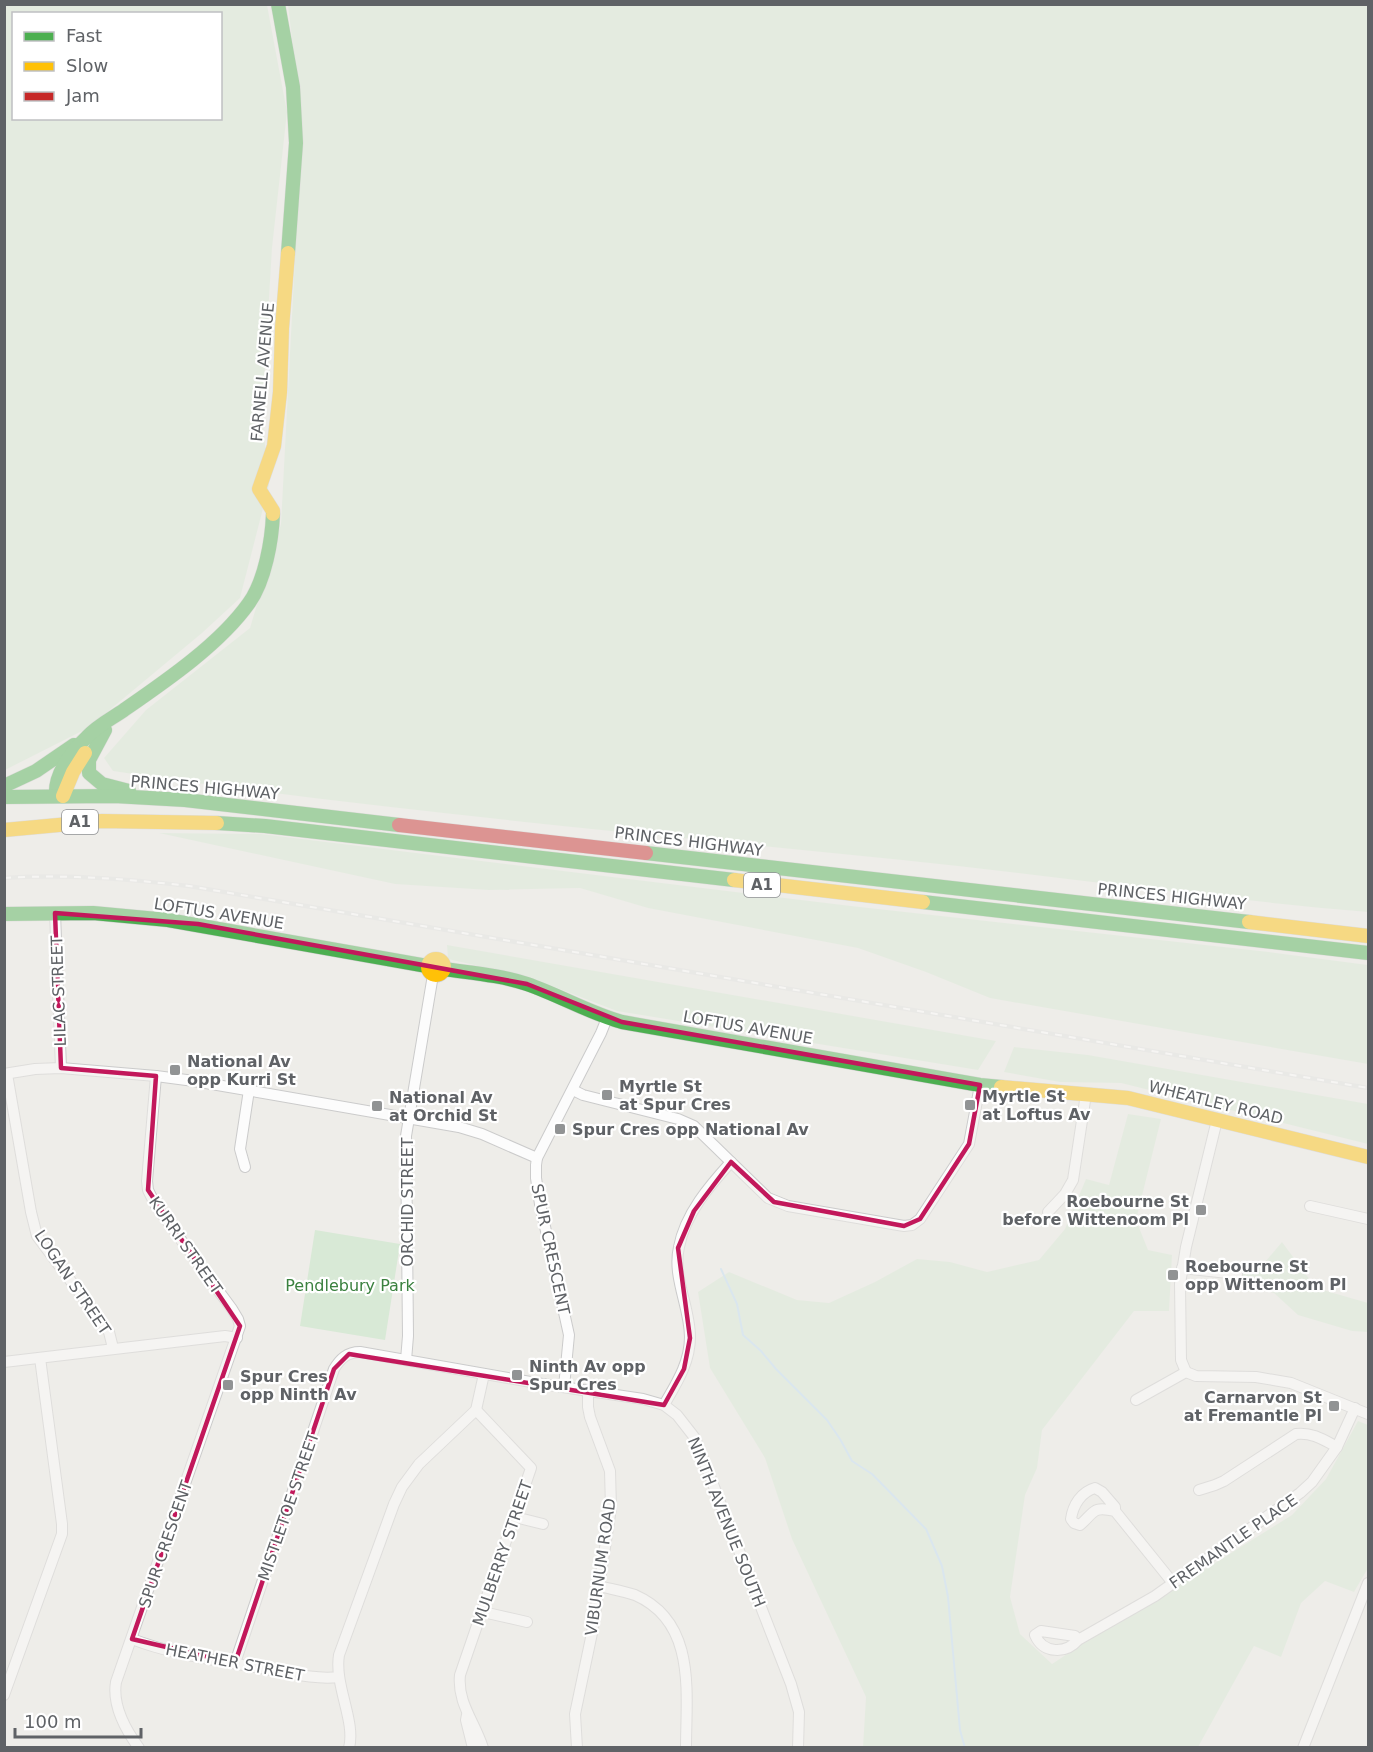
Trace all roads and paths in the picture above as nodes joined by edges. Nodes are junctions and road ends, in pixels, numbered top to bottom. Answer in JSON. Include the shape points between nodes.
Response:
{"nodes":[{"id":1,"x":278,"y":4,"type":"edge"},
{"id":2,"x":99,"y":730,"type":"junction"},
{"id":3,"x":4,"y":786,"type":"edge"},
{"id":4,"x":4,"y":797,"type":"edge"},
{"id":5,"x":59,"y":798,"type":"junction"},
{"id":6,"x":185,"y":800,"type":"junction"},
{"id":7,"x":156,"y":819,"type":"junction"},
{"id":8,"x":20,"y":828,"type":"junction"},
{"id":9,"x":4,"y":830,"type":"edge"},
{"id":10,"x":55,"y":913,"type":"junction"},
{"id":11,"x":4,"y":914,"type":"edge"},
{"id":12,"x":1368,"y":936,"type":"edge"},
{"id":13,"x":1368,"y":953,"type":"edge"},
{"id":14,"x":435,"y":970,"type":"junction"},
{"id":15,"x":607,"y":1018,"type":"junction"},
{"id":16,"x":61,"y":1068,"type":"junction"},
{"id":17,"x":6,"y":1074,"type":"edge"},
{"id":18,"x":156,"y":1076,"type":"junction"},
{"id":19,"x":980,"y":1085,"type":"junction"},
{"id":20,"x":249,"y":1090,"type":"junction"},
{"id":21,"x":573,"y":1090,"type":"junction"},
{"id":22,"x":1053,"y":1092,"type":"joint"},
{"id":23,"x":1086,"y":1094,"type":"junction"},
{"id":24,"x":409,"y":1118,"type":"junction"},
{"id":25,"x":1217,"y":1120,"type":"junction"},
{"id":26,"x":1368,"y":1157,"type":"edge"},
{"id":27,"x":537,"y":1158,"type":"junction"},
{"id":28,"x":731,"y":1162,"type":"junction"},
{"id":29,"x":245,"y":1167,"type":"dead end"},
{"id":30,"x":1311,"y":1206,"type":"dead end"},
{"id":31,"x":1048,"y":1212,"type":"dead end"},
{"id":32,"x":1368,"y":1219,"type":"edge"},
{"id":33,"x":1182,"y":1268,"type":"junction"},
{"id":34,"x":1237,"y":1274,"type":"dead end"},
{"id":35,"x":237,"y":1338,"type":"junction"},
{"id":36,"x":113,"y":1348,"type":"junction"},
{"id":37,"x":349,"y":1354,"type":"joint"},
{"id":38,"x":40,"y":1358,"type":"junction"},
{"id":39,"x":406,"y":1360,"type":"junction"},
{"id":40,"x":4,"y":1362,"type":"edge"},
{"id":41,"x":1186,"y":1372,"type":"junction"},
{"id":42,"x":484,"y":1374,"type":"junction"},
{"id":43,"x":564,"y":1387,"type":"junction"},
{"id":44,"x":588,"y":1390,"type":"junction"},
{"id":45,"x":1136,"y":1400,"type":"dead end"},
{"id":46,"x":664,"y":1405,"type":"junction"},
{"id":47,"x":1355,"y":1408,"type":"junction"},
{"id":48,"x":476,"y":1410,"type":"junction"},
{"id":49,"x":1368,"y":1414,"type":"edge"},
{"id":50,"x":1337,"y":1448,"type":"junction"},
{"id":51,"x":1199,"y":1490,"type":"dead end"},
{"id":52,"x":1115,"y":1511,"type":"dead end"},
{"id":53,"x":515,"y":1517,"type":"junction"},
{"id":54,"x":543,"y":1524,"type":"dead end"},
{"id":55,"x":1173,"y":1583,"type":"junction"},
{"id":56,"x":1368,"y":1583,"type":"edge"},
{"id":57,"x":599,"y":1586,"type":"junction"},
{"id":58,"x":483,"y":1612,"type":"junction"},
{"id":59,"x":528,"y":1622,"type":"dead end"},
{"id":60,"x":132,"y":1639,"type":"junction"},
{"id":61,"x":1078,"y":1640,"type":"dead end"},
{"id":62,"x":235,"y":1663,"type":"junction"},
{"id":63,"x":339,"y":1677,"type":"junction"},
{"id":64,"x":4,"y":1695,"type":"edge"},
{"id":65,"x":467,"y":1714,"type":"junction"},
{"id":66,"x":139,"y":1748,"type":"edge"},
{"id":67,"x":349,"y":1748,"type":"edge"},
{"id":68,"x":473,"y":1748,"type":"edge"},
{"id":69,"x":483,"y":1748,"type":"edge"},
{"id":70,"x":577,"y":1748,"type":"edge"},
{"id":71,"x":686,"y":1748,"type":"edge"},
{"id":72,"x":798,"y":1748,"type":"edge"},
{"id":73,"x":1303,"y":1748,"type":"edge"}],
"edges":[{"from":1,"to":2,"type":"main road","name":"FARNELL AVENUE","via":[[293,87],[296,143],[279,403],[274,446],[260,489],[273,511],[272,533],[258,585],[238,617],[200,653]]},
{"from":2,"to":3,"type":"main road","via":[[36,771]]},
{"from":2,"to":5,"type":"main road","name":"FARNELL AVENUE"},
{"from":2,"to":6,"type":"main road","via":[[88,762],[95,780],[115,788]]},
{"from":4,"to":5,"type":"main road","name":"PRINCES HIGHWAY","number":"A1"},
{"from":5,"to":6,"type":"main road","name":"PRINCES HIGHWAY","number":"A1","via":[[123,796]]},
{"from":5,"to":7,"type":"main road","via":[[75,814]]},
{"from":5,"to":8,"type":"main road","via":[[42,819]]},
{"from":6,"to":12,"type":"main road","name":"PRINCES HIGHWAY","number":"A1"},
{"from":7,"to":8,"type":"main road","name":"PRINCES HIGHWAY","number":"A1"},
{"from":7,"to":13,"type":"main road","name":"PRINCES HIGHWAY","number":"A1","via":[[265,826]]},
{"from":8,"to":9,"type":"main road","name":"PRINCES HIGHWAY","number":"A1"},
{"from":10,"to":11,"type":"main road","name":"LOFTUS AVENUE"},
{"from":10,"to":14,"type":"main road","name":"LOFTUS AVENUE","via":[[198,924]]},
{"from":10,"to":16,"type":"street","name":"LILAC STREET"},
{"from":14,"to":15,"type":"main road","name":"LOFTUS AVENUE","via":[[527,984]]},
{"from":14,"to":24,"type":"street","name":"ORCHID STREET"},
{"from":15,"to":19,"type":"main road","name":"LOFTUS AVENUE"},
{"from":15,"to":21,"type":"street","name":"SPUR CRESCENT"},
{"from":16,"to":17,"type":"street"},
{"from":16,"to":18,"type":"street"},
{"from":17,"to":36,"type":"street","name":"LOGAN STREET","via":[[37,1236],[109,1332]]},
{"from":18,"to":20,"type":"street"},
{"from":18,"to":35,"type":"street","name":"KURRI STREET","via":[[148,1190],[238,1319]]},
{"from":19,"to":22,"type":"main road","name":"LOFTUS AVENUE"},
{"from":19,"to":28,"type":"street","via":[[969,1144],[920,1219],[912,1225],[899,1226],[774,1202]]},
{"from":20,"to":24,"type":"street"},
{"from":20,"to":29,"type":"street","via":[[240,1149]]},
{"from":21,"to":27,"type":"street","name":"SPUR CRESCENT"},
{"from":21,"to":28,"type":"street","via":[[686,1122],[703,1133]]},
{"from":22,"to":23,"type":"main road","name":"WHEATLEY ROAD"},
{"from":23,"to":25,"type":"main road","name":"WHEATLEY ROAD","via":[[1128,1098]]},
{"from":23,"to":31,"type":"street","via":[[1073,1180]]},
{"from":24,"to":27,"type":"street","via":[[471,1130]]},
{"from":24,"to":39,"type":"street","name":"ORCHID STREET"},
{"from":25,"to":26,"type":"main road","name":"WHEATLEY ROAD"},
{"from":25,"to":33,"type":"street"},
{"from":27,"to":43,"type":"street","name":"SPUR CRESCENT","via":[[538,1195],[569,1335]]},
{"from":28,"to":46,"type":"street","via":[[694,1210],[678,1248],[678,1272],[690,1338],[684,1369]]},
{"from":30,"to":32,"type":"street"},
{"from":33,"to":34,"type":"street"},
{"from":33,"to":41,"type":"street","via":[[1181,1360]]},
{"from":35,"to":36,"type":"street"},
{"from":35,"to":60,"type":"street","name":"SPUR CRESCENT"},
{"from":36,"to":38,"type":"street"},
{"from":37,"to":39,"type":"street","name":"NINTH AVENUE SOUTH","via":[[360,1352]]},
{"from":37,"to":62,"type":"street","name":"MISTLETOE STREET","via":[[334,1369]]},
{"from":38,"to":40,"type":"street"},
{"from":38,"to":64,"type":"street","via":[[62,1534]]},
{"from":39,"to":42,"type":"street","name":"NINTH AVENUE SOUTH"},
{"from":41,"to":45,"type":"street"},
{"from":41,"to":47,"type":"street","via":[[1291,1383]]},
{"from":42,"to":43,"type":"street","name":"NINTH AVENUE SOUTH"},
{"from":42,"to":48,"type":"street"},
{"from":43,"to":44,"type":"street","name":"NINTH AVENUE SOUTH"},
{"from":44,"to":46,"type":"street","name":"NINTH AVENUE SOUTH"},
{"from":44,"to":57,"type":"street","name":"VIBURNUM ROAD","via":[[590,1417],[610,1472],[611,1488]]},
{"from":46,"to":72,"type":"street","name":"NINTH AVENUE SOUTH","via":[[695,1438],[708,1470],[791,1684],[799,1712]]},
{"from":47,"to":49,"type":"street"},
{"from":47,"to":50,"type":"street","name":"FREMANTLE PLACE"},
{"from":48,"to":53,"type":"street","name":"MULBERRY STREET","via":[[531,1468]]},
{"from":48,"to":63,"type":"street","via":[[419,1464],[402,1487],[339,1655]]},
{"from":50,"to":51,"type":"street","via":[[1316,1436],[1296,1434],[1224,1481]]},
{"from":50,"to":55,"type":"street","name":"FREMANTLE PLACE","via":[[1300,1493]]},
{"from":52,"to":55,"type":"street"},
{"from":53,"to":54,"type":"street"},
{"from":53,"to":58,"type":"street","name":"MULBERRY STREET"},
{"from":55,"to":61,"type":"street","name":"FREMANTLE PLACE"},
{"from":56,"to":73,"type":"street"},
{"from":57,"to":70,"type":"street","name":"VIBURNUM ROAD","via":[[575,1714]]},
{"from":57,"to":71,"type":"street","via":[[646,1601],[674,1630],[686,1668]]},
{"from":58,"to":59,"type":"street"},
{"from":58,"to":65,"type":"street","name":"MULBERRY STREET","via":[[460,1675],[460,1694]]},
{"from":60,"to":62,"type":"street","name":"HEATHER STREET","via":[[184,1655]]},
{"from":60,"to":66,"type":"street","name":"SPUR CRESCENT","via":[[115,1692],[119,1711]]},
{"from":62,"to":63,"type":"street","name":"HEATHER STREET","via":[[314,1677]]},
{"from":63,"to":67,"type":"street"},
{"from":65,"to":68,"type":"street","name":"MULBERRY STREET"},
{"from":65,"to":69,"type":"street","name":"MULBERRY STREET"}]}
